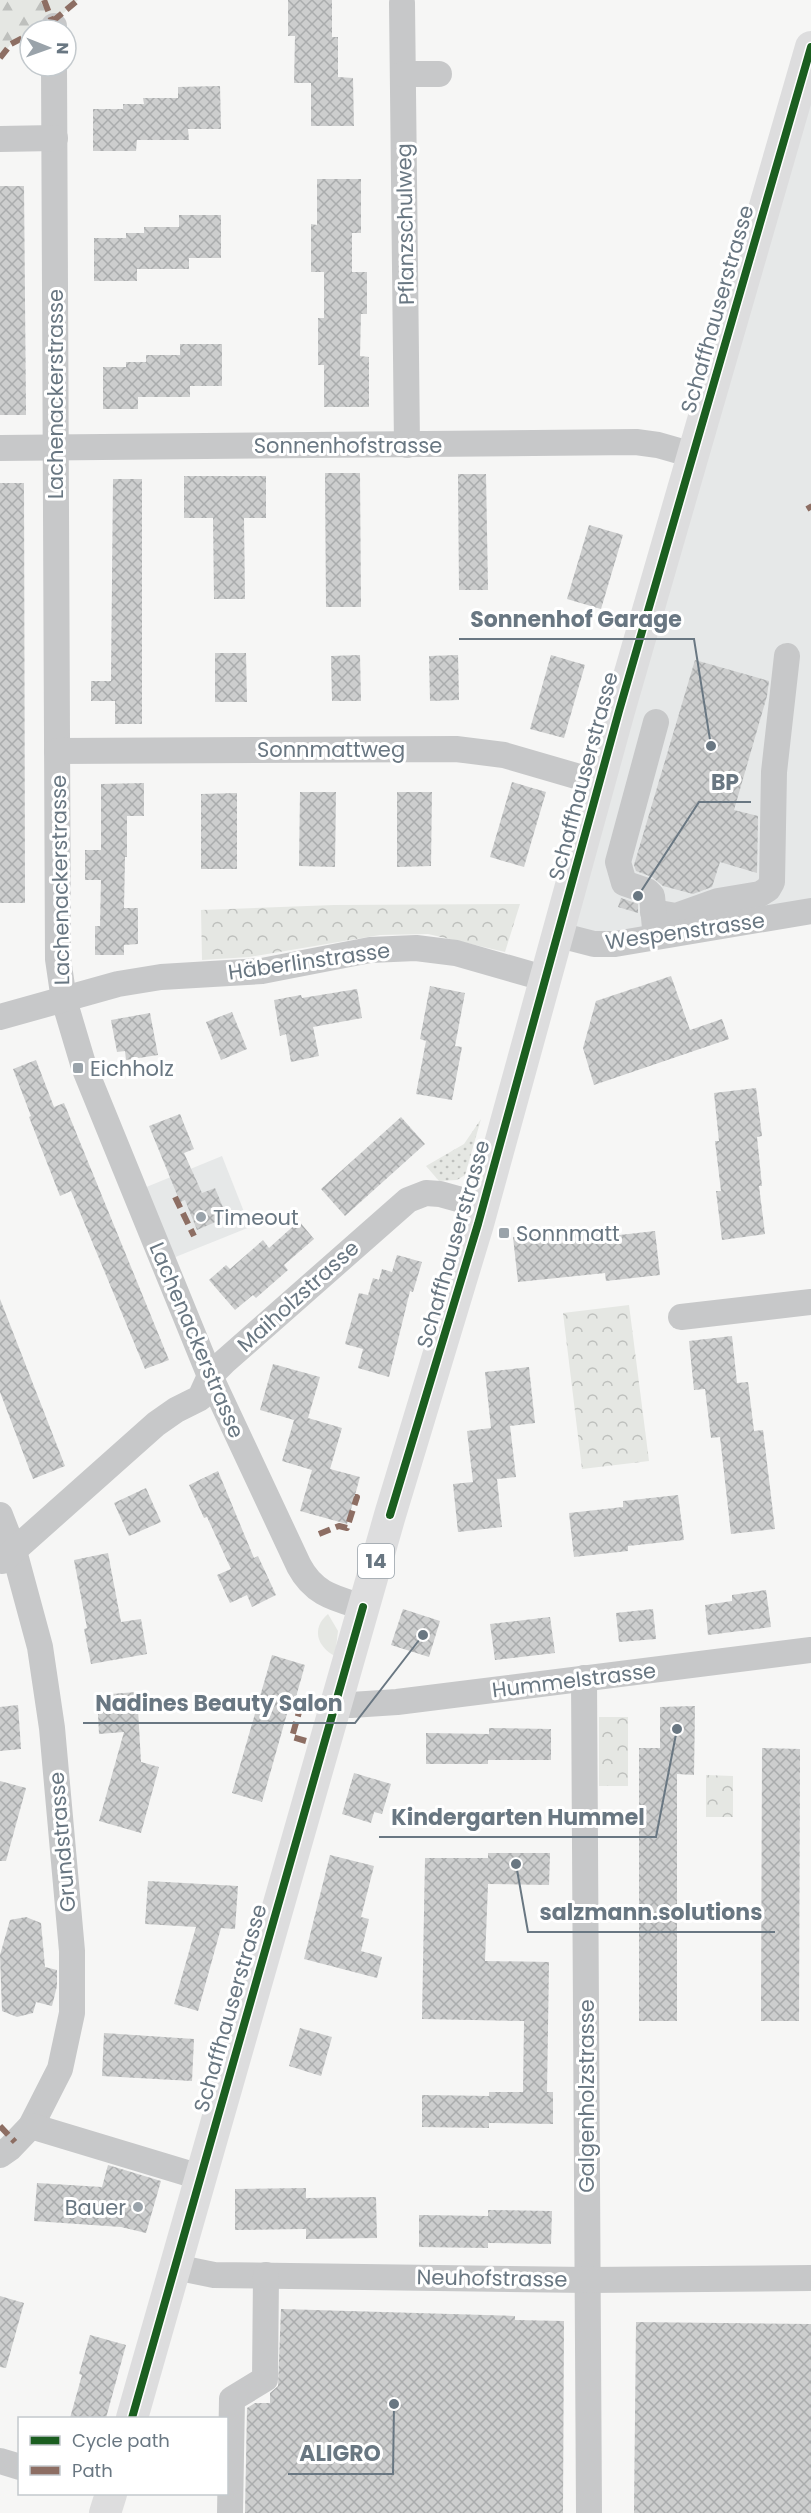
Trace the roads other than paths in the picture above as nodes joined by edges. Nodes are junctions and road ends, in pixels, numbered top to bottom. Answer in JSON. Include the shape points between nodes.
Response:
{"nodes":[{"id":1,"x":402,"y":3,"type":"dead end"},
{"id":2,"x":811,"y":47,"type":"edge"},
{"id":3,"x":403,"y":74,"type":"junction"},
{"id":4,"x":439,"y":74,"type":"dead end"},
{"id":5,"x":54,"y":78,"type":"edge"},
{"id":6,"x":55,"y":138,"type":"junction"},
{"id":7,"x":0,"y":139,"type":"edge"},
{"id":8,"x":407,"y":445,"type":"junction"},
{"id":9,"x":55,"y":447,"type":"junction"},
{"id":10,"x":0,"y":448,"type":"edge"},
{"id":11,"x":693,"y":455,"type":"junction"},
{"id":12,"x":787,"y":656,"type":"dead end"},
{"id":13,"x":656,"y":722,"type":"dead end"},
{"id":14,"x":57,"y":751,"type":"junction"},
{"id":15,"x":600,"y":783,"type":"junction"},
{"id":16,"x":811,"y":911,"type":"edge"},
{"id":17,"x":655,"y":925,"type":"junction"},
{"id":18,"x":559,"y":935,"type":"junction"},
{"id":19,"x":547,"y":979,"type":"junction"},
{"id":20,"x":64,"y":1000,"type":"junction"},
{"id":21,"x":0,"y":1017,"type":"edge"},
{"id":22,"x":483,"y":1206,"type":"junction"},
{"id":23,"x":811,"y":1302,"type":"edge"},
{"id":24,"x":681,"y":1317,"type":"dead end"},
{"id":25,"x":210,"y":1376,"type":"junction"},
{"id":26,"x":0,"y":1515,"type":"edge"},
{"id":27,"x":7,"y":1557,"type":"edge"},
{"id":28,"x":363,"y":1607,"type":"junction"},
{"id":29,"x":811,"y":1650,"type":"edge"},
{"id":30,"x":584,"y":1678,"type":"junction"},
{"id":31,"x":337,"y":1701,"type":"junction"},
{"id":32,"x":31,"y":2126,"type":"junction"},
{"id":33,"x":0,"y":2155,"type":"edge"},
{"id":34,"x":200,"y":2177,"type":"junction"},
{"id":35,"x":175,"y":2267,"type":"junction"},
{"id":36,"x":266,"y":2275,"type":"junction"},
{"id":37,"x":811,"y":2278,"type":"edge"},
{"id":38,"x":588,"y":2280,"type":"junction"},
{"id":39,"x":132,"y":2417,"type":"edge"},
{"id":40,"x":0,"y":2461,"type":"edge"},
{"id":41,"x":18,"y":2466,"type":"edge"},
{"id":42,"x":110,"y":2495,"type":"edge"},
{"id":43,"x":105,"y":2513,"type":"edge"},
{"id":44,"x":230,"y":2513,"type":"edge"},
{"id":45,"x":589,"y":2513,"type":"edge"}],
"edges":[{"from":1,"to":3,"type":"street","name":"Pflanzschulweg"},
{"from":2,"to":11,"type":"main road","name":"Schaffhauserstrasse","number":"14"},
{"from":3,"to":4,"type":"street"},
{"from":3,"to":8,"type":"street","name":"Pflanzschulweg"},
{"from":5,"to":6,"type":"street","name":"Lachenackerstrasse"},
{"from":6,"to":7,"type":"street"},
{"from":6,"to":9,"type":"street","name":"Lachenackerstrasse"},
{"from":8,"to":9,"type":"street","name":"Sonnenhofstrasse"},
{"from":8,"to":11,"type":"street","name":"Sonnenhofstrasse","via":[[636,441]]},
{"from":9,"to":10,"type":"street","name":"Sonnenhofstrasse"},
{"from":9,"to":14,"type":"street","name":"Lachenackerstrasse"},
{"from":11,"to":15,"type":"main road","name":"Schaffhauserstrasse","number":"14"},
{"from":12,"to":17,"type":"street","via":[[774,772],[772,882],[760,894],[718,901]]},
{"from":13,"to":17,"type":"street","via":[[618,861],[624,883],[652,896]]},
{"from":14,"to":15,"type":"street","name":"Sonnmattweg","via":[[456,749],[504,755]]},
{"from":14,"to":20,"type":"street","name":"Lachenackerstrasse","via":[[58,959]]},
{"from":15,"to":18,"type":"main road","name":"Schaffhauserstrasse","number":"14"},
{"from":16,"to":17,"type":"street","name":"Wespenstrasse"},
{"from":17,"to":18,"type":"street","name":"Wespenstrasse","via":[[604,945]]},
{"from":18,"to":19,"type":"main road","name":"Schaffhauserstrasse","number":"14"},
{"from":19,"to":20,"type":"street","name":"Häberlinstrasse","via":[[456,954],[416,948],[370,950],[262,970],[160,976]]},
{"from":19,"to":22,"type":"main road","name":"Schaffhauserstrasse","number":"14"},
{"from":20,"to":21,"type":"street","name":"Häberlinstrasse"},
{"from":20,"to":25,"type":"street","name":"Lachenackerstrasse","via":[[84,1067]]},
{"from":22,"to":25,"type":"street","name":"Maiholzstrasse","via":[[440,1194],[426,1193],[408,1200]]},
{"from":22,"to":28,"type":"main road","name":"Schaffhauserstrasse","number":"14"},
{"from":23,"to":24,"type":"street"},
{"from":25,"to":27,"type":"street","name":"Maiholzstrasse","via":[[200,1398],[156,1424]]},
{"from":25,"to":28,"type":"street","name":"Lachenackerstrasse","via":[[306,1579],[318,1591]]},
{"from":26,"to":27,"type":"street","name":"Grundstrasse"},
{"from":27,"to":32,"type":"street","name":"Grundstrasse","via":[[40,1647],[52,1728],[72,1951],[72,2013],[60,2070]]},
{"from":28,"to":31,"type":"main road","name":"Schaffhauserstrasse","number":"14"},
{"from":29,"to":30,"type":"street","name":"Hummelstrasse"},
{"from":30,"to":31,"type":"street","name":"Hummelstrasse","via":[[389,1703],[351,1705]]},
{"from":30,"to":38,"type":"street","name":"Galgenholzstrasse"},
{"from":31,"to":34,"type":"main road","name":"Schaffhauserstrasse","number":"14"},
{"from":32,"to":33,"type":"street","name":"Grundstrasse"},
{"from":32,"to":34,"type":"street"},
{"from":34,"to":35,"type":"main road","name":"Schaffhauserstrasse","number":"14"},
{"from":35,"to":36,"type":"street","name":"Neuhofstrasse","via":[[214,2275]]},
{"from":35,"to":39,"type":"main road","name":"Schaffhauserstrasse","number":"14"},
{"from":36,"to":38,"type":"street","name":"Neuhofstrasse"},
{"from":36,"to":44,"type":"street","via":[[265,2379],[232,2398]]},
{"from":37,"to":38,"type":"street","name":"Neuhofstrasse"},
{"from":38,"to":45,"type":"street","name":"Galgenholzstrasse"},
{"from":40,"to":41,"type":"street"},
{"from":42,"to":43,"type":"main road"}]}
